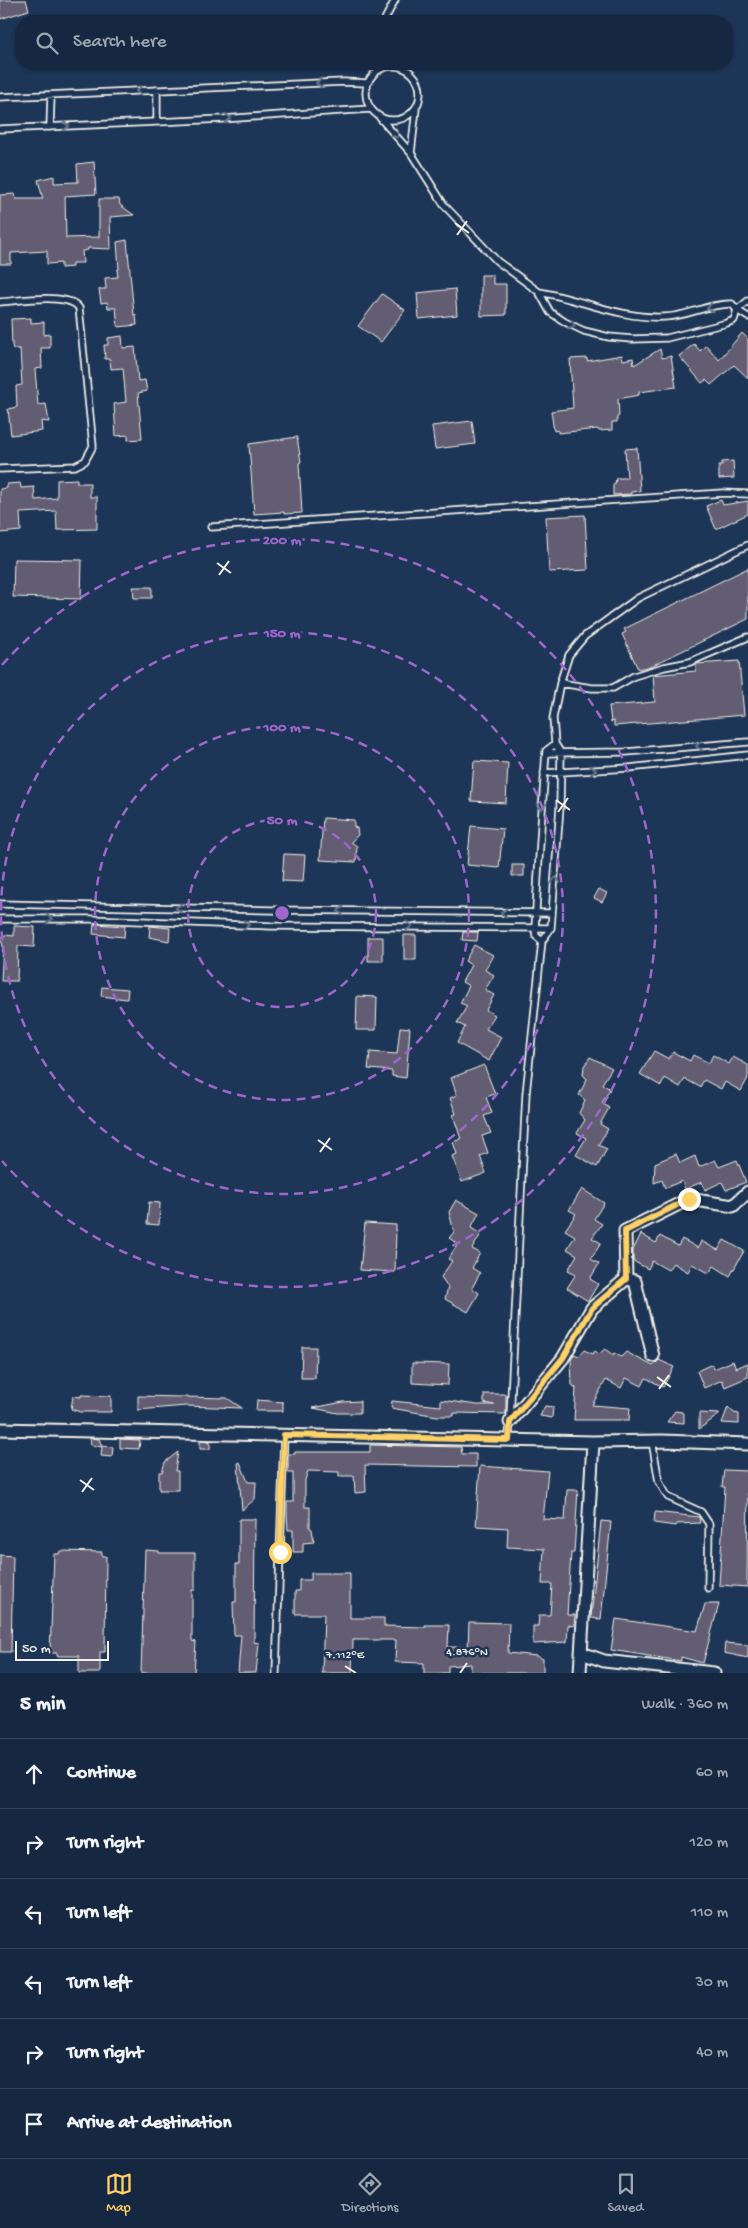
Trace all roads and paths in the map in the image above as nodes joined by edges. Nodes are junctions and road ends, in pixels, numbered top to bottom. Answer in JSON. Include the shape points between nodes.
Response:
{"nodes":[{"id":1,"x":395,"y":0,"type":"edge"},
{"id":2,"x":387,"y":15,"type":"edge"},
{"id":3,"x":376,"y":70,"type":"edge"},
{"id":4,"x":408,"y":70,"type":"edge"},
{"id":5,"x":368,"y":83,"type":"junction"},
{"id":6,"x":157,"y":90,"type":"junction"},
{"id":7,"x":51,"y":96,"type":"junction"},
{"id":8,"x":0,"y":97,"type":"edge"},
{"id":9,"x":370,"y":109,"type":"junction"},
{"id":10,"x":416,"y":109,"type":"junction"},
{"id":11,"x":380,"y":118,"type":"junction"},
{"id":12,"x":157,"y":122,"type":"junction"},
{"id":13,"x":50,"y":127,"type":"junction"},
{"id":14,"x":0,"y":129,"type":"edge"},
{"id":15,"x":411,"y":153,"type":"junction"},
{"id":16,"x":539,"y":292,"type":"junction"},
{"id":17,"x":748,"y":301,"type":"edge"},
{"id":18,"x":0,"y":302,"type":"edge"},
{"id":19,"x":738,"y":310,"type":"junction"},
{"id":20,"x":748,"y":317,"type":"edge"},
{"id":21,"x":0,"y":469,"type":"edge"},
{"id":22,"x":748,"y":494,"type":"edge"},
{"id":23,"x":211,"y":527,"type":"dead end"},
{"id":24,"x":748,"y":544,"type":"edge"},
{"id":25,"x":748,"y":638,"type":"edge"},
{"id":26,"x":560,"y":683,"type":"junction"},
{"id":27,"x":748,"y":742,"type":"edge"},
{"id":28,"x":554,"y":744,"type":"junction"},
{"id":29,"x":546,"y":753,"type":"junction"},
{"id":30,"x":561,"y":753,"type":"junction"},
{"id":31,"x":748,"y":755,"type":"edge"},
{"id":32,"x":562,"y":772,"type":"junction"},
{"id":33,"x":544,"y":773,"type":"junction"},
{"id":34,"x":0,"y":904,"type":"edge"},
{"id":35,"x":536,"y":913,"type":"junction"},
{"id":36,"x":552,"y":913,"type":"junction"},
{"id":37,"x":0,"y":919,"type":"edge"},
{"id":38,"x":551,"y":928,"type":"junction"},
{"id":39,"x":535,"y":929,"type":"junction"},
{"id":40,"x":542,"y":941,"type":"junction"},
{"id":41,"x":748,"y":1192,"type":"edge"},
{"id":42,"x":626,"y":1279,"type":"junction"},
{"id":43,"x":653,"y":1356,"type":"dead end"},
{"id":44,"x":510,"y":1422,"type":"junction"},
{"id":45,"x":0,"y":1429,"type":"edge"},
{"id":46,"x":284,"y":1435,"type":"junction"},
{"id":47,"x":509,"y":1440,"type":"junction"},
{"id":48,"x":652,"y":1441,"type":"junction"},
{"id":49,"x":593,"y":1442,"type":"junction"},
{"id":50,"x":748,"y":1444,"type":"edge"},
{"id":51,"x":708,"y":1588,"type":"dead end"},
{"id":52,"x":582,"y":1653,"type":"junction"},
{"id":53,"x":276,"y":1673,"type":"edge"},
{"id":54,"x":580,"y":1673,"type":"edge"},
{"id":55,"x":714,"y":1673,"type":"edge"}],
"edges":[{"from":1,"to":2,"type":"lane"},
{"from":3,"to":5,"type":"lane"},
{"from":4,"to":10,"type":"lane","via":[[414,74],[421,91]]},
{"from":5,"to":6,"type":"lane","one_way":true},
{"from":5,"to":9,"type":"lane","via":[[366,96]]},
{"from":6,"to":7,"type":"lane","one_way":true},
{"from":6,"to":12,"type":"lane"},
{"from":7,"to":8,"type":"lane"},
{"from":7,"to":13,"type":"lane"},
{"from":9,"to":11,"type":"lane"},
{"from":12,"to":9,"type":"lane","one_way":true},
{"from":10,"to":11,"type":"lane","via":[[400,120]]},
{"from":10,"to":15,"type":"lane"},
{"from":11,"to":15,"type":"lane","one_way":true},
{"from":13,"to":12,"type":"lane","one_way":true},
{"from":13,"to":14,"type":"lane"},
{"from":15,"to":16,"type":"lane","via":[[444,205],[461,224],[497,261]]},
{"from":19,"to":16,"type":"lane","one_way":true,"via":[[732,304],[724,303],[665,317],[633,316]]},
{"from":16,"to":19,"type":"lane","one_way":true,"via":[[550,312],[565,322],[609,337],[667,338],[727,323],[734,320]]},
{"from":17,"to":19,"type":"lane"},
{"from":18,"to":21,"type":"lane","via":[[35,299],[76,303],[93,446],[85,461],[75,466]]},
{"from":19,"to":20,"type":"lane"},
{"from":22,"to":23,"type":"lane","via":[[723,493]]},
{"from":24,"to":26,"type":"lane","via":[[638,598],[609,617],[585,636],[569,655]]},
{"from":25,"to":26,"type":"lane","via":[[690,662],[634,676],[612,688]]},
{"from":26,"to":28,"type":"lane","via":[[553,718]]},
{"from":27,"to":30,"type":"lane","one_way":true,"via":[[626,752]]},
{"from":28,"to":29,"type":"lane"},
{"from":28,"to":30,"type":"lane"},
{"from":29,"to":30,"type":"lane"},
{"from":29,"to":33,"type":"lane"},
{"from":30,"to":32,"type":"lane"},
{"from":32,"to":31,"type":"lane","one_way":true},
{"from":32,"to":33,"type":"lane"},
{"from":36,"to":32,"type":"lane","one_way":true},
{"from":33,"to":35,"type":"lane","one_way":true},
{"from":35,"to":34,"type":"lane","one_way":true},
{"from":35,"to":36,"type":"lane"},
{"from":35,"to":39,"type":"lane"},
{"from":36,"to":38,"type":"lane"},
{"from":37,"to":39,"type":"lane","one_way":true},
{"from":38,"to":39,"type":"lane"},
{"from":38,"to":40,"type":"lane"},
{"from":39,"to":40,"type":"lane","via":[[536,936]]},
{"from":40,"to":44,"type":"lane","via":[[526,1094]]},
{"from":41,"to":42,"type":"street","via":[[733,1206],[689,1199],[625,1231]]},
{"from":42,"to":43,"type":"street","via":[[635,1281]]},
{"from":42,"to":44,"type":"street","via":[[592,1308],[563,1358]]},
{"from":44,"to":47,"type":"lane"},
{"from":45,"to":46,"type":"street"},
{"from":46,"to":47,"type":"street"},
{"from":46,"to":53,"type":"lane"},
{"from":47,"to":49,"type":"street"},
{"from":48,"to":49,"type":"street"},
{"from":48,"to":50,"type":"street"},
{"from":48,"to":51,"type":"lane","via":[[659,1482],[668,1497],[700,1512],[709,1524]]},
{"from":49,"to":52,"type":"street"},
{"from":52,"to":54,"type":"street"},
{"from":52,"to":55,"type":"street","via":[[604,1661]]}]}
